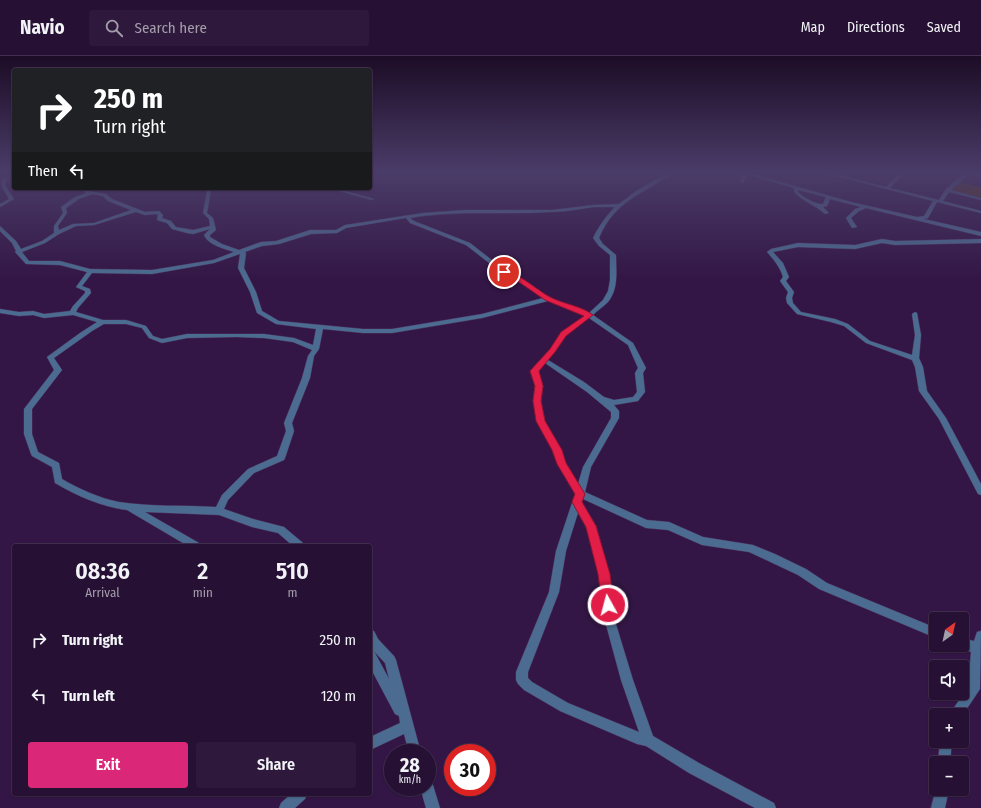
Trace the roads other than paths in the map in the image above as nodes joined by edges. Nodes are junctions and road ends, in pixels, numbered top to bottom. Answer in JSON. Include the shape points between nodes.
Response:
{"nodes":[{"id":1,"x":63,"y":208,"type":"edge"},
{"id":2,"x":130,"y":208,"type":"edge"},
{"id":3,"x":206,"y":208,"type":"edge"},
{"id":4,"x":579,"y":208,"type":"edge"},
{"id":5,"x":617,"y":208,"type":"edge"},
{"id":6,"x":821,"y":208,"type":"edge"},
{"id":7,"x":863,"y":208,"type":"edge"},
{"id":8,"x":871,"y":208,"type":"edge"},
{"id":9,"x":933,"y":208,"type":"edge"},
{"id":10,"x":966,"y":208,"type":"edge"},
{"id":11,"x":137,"y":211,"type":"junction"},
{"id":12,"x":981,"y":212,"type":"edge"},
{"id":13,"x":827,"y":213,"type":"dead end"},
{"id":14,"x":407,"y":217,"type":"junction"},
{"id":15,"x":926,"y":217,"type":"junction"},
{"id":16,"x":916,"y":219,"type":"junction"},
{"id":17,"x":932,"y":222,"type":"junction"},
{"id":18,"x":212,"y":227,"type":"junction"},
{"id":19,"x":854,"y":227,"type":"dead end"},
{"id":20,"x":0,"y":228,"type":"edge"},
{"id":21,"x":57,"y":233,"type":"junction"},
{"id":22,"x":975,"y":233,"type":"junction"},
{"id":23,"x":981,"y":234,"type":"edge"},
{"id":24,"x":980,"y":241,"type":"edge"},
{"id":25,"x":18,"y":252,"type":"junction"},
{"id":26,"x":240,"y":252,"type":"junction"},
{"id":27,"x":90,"y":271,"type":"junction"},
{"id":28,"x":548,"y":299,"type":"junction"},
{"id":29,"x":605,"y":302,"type":"junction"},
{"id":30,"x":0,"y":311,"type":"edge"},
{"id":31,"x":73,"y":313,"type":"junction"},
{"id":32,"x":915,"y":314,"type":"dead end"},
{"id":33,"x":590,"y":315,"type":"junction"},
{"id":34,"x":103,"y":322,"type":"junction"},
{"id":35,"x":600,"y":322,"type":"junction"},
{"id":36,"x":320,"y":327,"type":"junction"},
{"id":37,"x":316,"y":349,"type":"junction"},
{"id":38,"x":916,"y":359,"type":"junction"},
{"id":39,"x":544,"y":360,"type":"junction"},
{"id":40,"x":602,"y":399,"type":"junction"},
{"id":41,"x":981,"y":492,"type":"edge"},
{"id":42,"x":578,"y":498,"type":"junction"},
{"id":43,"x":127,"y":507,"type":"junction"},
{"id":44,"x":219,"y":511,"type":"junction"},
{"id":45,"x":192,"y":544,"type":"edge"},
{"id":46,"x":298,"y":544,"type":"edge"},
{"id":47,"x":929,"y":630,"type":"edge"},
{"id":48,"x":981,"y":636,"type":"edge"},
{"id":49,"x":372,"y":639,"type":"edge"},
{"id":50,"x":969,"y":645,"type":"edge"},
{"id":51,"x":977,"y":648,"type":"junction"},
{"id":52,"x":372,"y":660,"type":"edge"},
{"id":53,"x":960,"y":708,"type":"edge"},
{"id":54,"x":408,"y":726,"type":"junction"},
{"id":55,"x":648,"y":740,"type":"junction"},
{"id":56,"x":372,"y":743,"type":"edge"},
{"id":57,"x":413,"y":744,"type":"edge"},
{"id":58,"x":298,"y":796,"type":"edge"},
{"id":59,"x":430,"y":796,"type":"edge"},
{"id":60,"x":941,"y":796,"type":"edge"},
{"id":61,"x":762,"y":806,"type":"edge"},
{"id":62,"x":286,"y":808,"type":"edge"},
{"id":63,"x":433,"y":808,"type":"edge"},
{"id":64,"x":938,"y":808,"type":"edge"}],
"edges":[{"from":1,"to":21,"type":"street","via":[[65,213],[56,226]]},
{"from":2,"to":11,"type":"street"},
{"from":3,"to":18,"type":"street","via":[[205,213],[211,218]]},
{"from":4,"to":14,"type":"street","via":[[528,212],[465,211]]},
{"from":5,"to":29,"type":"street","via":[[602,224],[596,238],[613,255],[612,292]]},
{"from":6,"to":13,"type":"street"},
{"from":7,"to":19,"type":"street","via":[[848,218]]},
{"from":8,"to":16,"type":"street"},
{"from":9,"to":15,"type":"street"},
{"from":10,"to":12,"type":"street"},
{"from":11,"to":18,"type":"street","via":[[146,214],[157,212],[161,216],[159,219],[183,231],[193,232]]},
{"from":11,"to":21,"type":"street","via":[[88,225],[75,225]]},
{"from":14,"to":26,"type":"street","via":[[337,230],[310,232]]},
{"from":14,"to":28,"type":"street","via":[[412,222],[468,244],[504,272]]},
{"from":15,"to":16,"type":"street"},
{"from":15,"to":17,"type":"street"},
{"from":16,"to":17,"type":"street"},
{"from":17,"to":22,"type":"street"},
{"from":18,"to":26,"type":"street","via":[[208,238],[220,246]]},
{"from":20,"to":25,"type":"street","via":[[17,246]]},
{"from":21,"to":25,"type":"street","via":[[41,244]]},
{"from":22,"to":23,"type":"street"},
{"from":22,"to":24,"type":"street"},
{"from":24,"to":38,"type":"street","via":[[882,241],[855,247],[792,246],[770,252],[777,257],[785,271],[786,277],[783,282],[791,292],[790,303],[799,313],[846,325],[868,342]]},
{"from":25,"to":27,"type":"street","via":[[28,263],[60,263]]},
{"from":26,"to":27,"type":"street","via":[[199,264],[152,272]]},
{"from":26,"to":36,"type":"street","via":[[243,253],[241,268],[253,292],[259,312],[278,323]]},
{"from":27,"to":31,"type":"street","via":[[79,287],[88,290],[88,293]]},
{"from":28,"to":33,"type":"street"},
{"from":28,"to":36,"type":"street","via":[[482,316],[392,331]]},
{"from":29,"to":33,"type":"street"},
{"from":29,"to":35,"type":"street","via":[[598,318]]},
{"from":30,"to":31,"type":"street","via":[[44,316]]},
{"from":31,"to":34,"type":"street"},
{"from":32,"to":38,"type":"street","via":[[918,335]]},
{"from":33,"to":35,"type":"street"},
{"from":33,"to":39,"type":"street","via":[[564,334]]},
{"from":34,"to":37,"type":"street","via":[[126,322],[144,327],[151,337],[162,341],[187,336],[264,336],[294,340]]},
{"from":34,"to":43,"type":"street","via":[[90,328],[50,357],[58,370],[28,409],[28,434],[35,454],[56,466],[58,481],[77,492]]},
{"from":35,"to":40,"type":"street","via":[[631,344],[642,368],[639,373],[641,392],[635,399],[614,404]]},
{"from":36,"to":37,"type":"street"},
{"from":37,"to":44,"type":"street","via":[[311,356],[306,378],[288,423],[290,431],[281,458],[251,472],[225,498]]},
{"from":38,"to":41,"type":"street","via":[[923,391],[942,418]]},
{"from":39,"to":40,"type":"street"},
{"from":39,"to":42,"type":"street","via":[[534,371],[539,386],[537,401],[541,421]]},
{"from":40,"to":42,"type":"street","via":[[615,411],[615,418],[587,467]]},
{"from":42,"to":47,"type":"street","via":[[646,524],[669,526],[702,540],[750,548],[802,572],[823,586]]},
{"from":42,"to":55,"type":"street","via":[[591,526],[604,574],[610,621]]},
{"from":42,"to":55,"type":"street","via":[[562,550],[554,592],[522,672],[522,680],[564,707],[637,738]]},
{"from":43,"to":44,"type":"street"},
{"from":43,"to":45,"type":"street"},
{"from":44,"to":46,"type":"street","via":[[281,530]]},
{"from":48,"to":51,"type":"street"},
{"from":49,"to":54,"type":"street","via":[[390,660]]},
{"from":50,"to":51,"type":"street"},
{"from":51,"to":53,"type":"street","via":[[974,689]]},
{"from":52,"to":54,"type":"street"},
{"from":54,"to":56,"type":"street"},
{"from":54,"to":57,"type":"street"},
{"from":55,"to":61,"type":"street"},
{"from":58,"to":62,"type":"street"},
{"from":59,"to":63,"type":"street"},
{"from":60,"to":64,"type":"street"}]}
